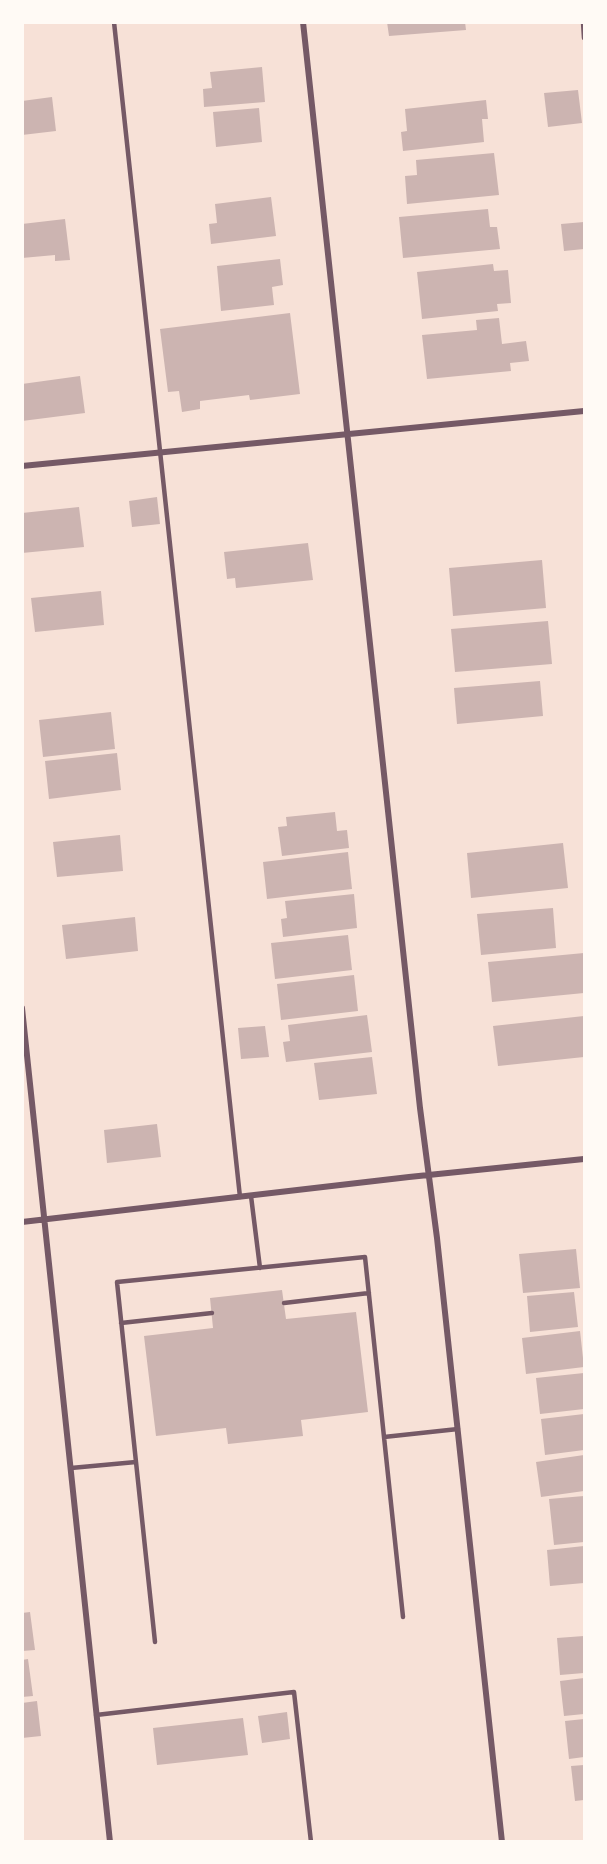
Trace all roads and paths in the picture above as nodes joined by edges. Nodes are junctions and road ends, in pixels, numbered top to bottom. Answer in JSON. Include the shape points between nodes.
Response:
{"nodes":[{"id":1,"x":114,"y":22,"type":"edge"},
{"id":2,"x":303,"y":22,"type":"edge"},
{"id":3,"x":583,"y":22,"type":"edge"},
{"id":4,"x":585,"y":38,"type":"edge"},
{"id":5,"x":585,"y":411,"type":"edge"},
{"id":6,"x":348,"y":435,"type":"junction"},
{"id":7,"x":160,"y":453,"type":"junction"},
{"id":8,"x":22,"y":466,"type":"edge"},
{"id":9,"x":22,"y":1008,"type":"edge"},
{"id":10,"x":585,"y":1160,"type":"edge"},
{"id":11,"x":428,"y":1175,"type":"junction"},
{"id":12,"x":251,"y":1196,"type":"junction"},
{"id":13,"x":240,"y":1197,"type":"junction"},
{"id":14,"x":45,"y":1220,"type":"junction"},
{"id":15,"x":22,"y":1222,"type":"edge"},
{"id":16,"x":260,"y":1268,"type":"junction"},
{"id":17,"x":369,"y":1293,"type":"junction"},
{"id":18,"x":284,"y":1303,"type":"dead end"},
{"id":19,"x":212,"y":1313,"type":"dead end"},
{"id":20,"x":121,"y":1323,"type":"junction"},
{"id":21,"x":458,"y":1429,"type":"junction"},
{"id":22,"x":384,"y":1437,"type":"junction"},
{"id":23,"x":136,"y":1462,"type":"junction"},
{"id":24,"x":71,"y":1468,"type":"junction"},
{"id":25,"x":403,"y":1617,"type":"dead end"},
{"id":26,"x":155,"y":1642,"type":"dead end"},
{"id":27,"x":96,"y":1715,"type":"junction"},
{"id":28,"x":110,"y":1842,"type":"edge"},
{"id":29,"x":311,"y":1842,"type":"edge"},
{"id":30,"x":501,"y":1842,"type":"edge"}],
"edges":[{"from":1,"to":7,"type":"lane"},
{"from":2,"to":6,"type":"street"},
{"from":3,"to":4,"type":"lane"},
{"from":5,"to":6,"type":"street"},
{"from":6,"to":7,"type":"street"},
{"from":6,"to":11,"type":"street"},
{"from":7,"to":8,"type":"street"},
{"from":7,"to":13,"type":"lane"},
{"from":9,"to":14,"type":"street"},
{"from":10,"to":11,"type":"street"},
{"from":11,"to":12,"type":"street"},
{"from":11,"to":21,"type":"street"},
{"from":12,"to":13,"type":"street"},
{"from":12,"to":16,"type":"lane"},
{"from":13,"to":14,"type":"street"},
{"from":14,"to":15,"type":"street"},
{"from":14,"to":24,"type":"street"},
{"from":16,"to":17,"type":"lane","via":[[365,1257]]},
{"from":16,"to":20,"type":"lane","via":[[117,1282]]},
{"from":17,"to":18,"type":"lane"},
{"from":17,"to":22,"type":"lane"},
{"from":19,"to":20,"type":"lane"},
{"from":20,"to":23,"type":"lane"},
{"from":21,"to":22,"type":"lane"},
{"from":21,"to":30,"type":"street"},
{"from":22,"to":25,"type":"lane"},
{"from":23,"to":24,"type":"lane"},
{"from":23,"to":26,"type":"lane"},
{"from":24,"to":27,"type":"street"},
{"from":27,"to":28,"type":"street"},
{"from":27,"to":29,"type":"lane","via":[[294,1692]]}]}
